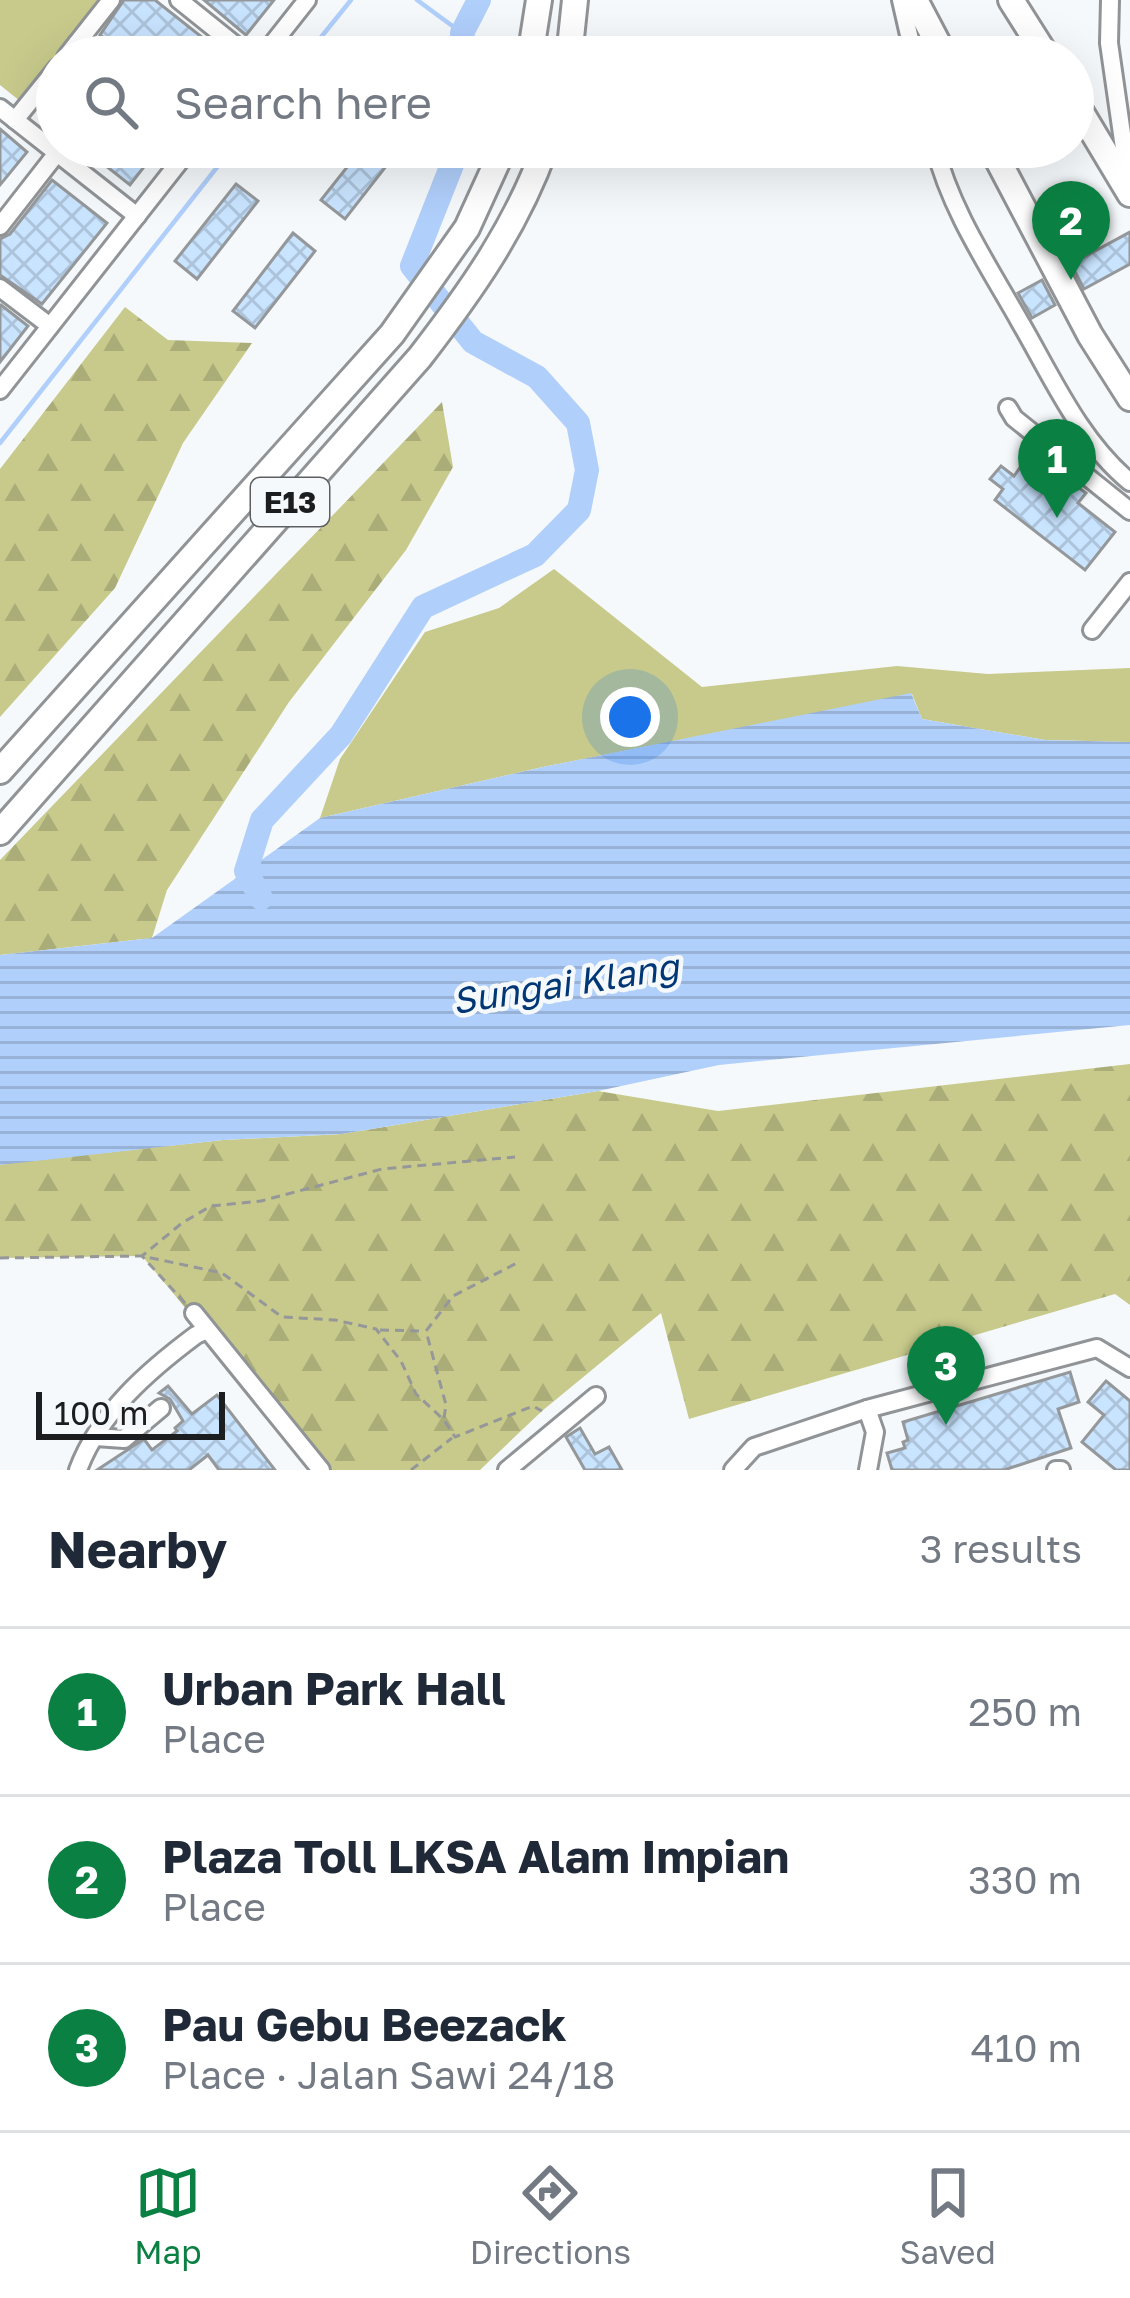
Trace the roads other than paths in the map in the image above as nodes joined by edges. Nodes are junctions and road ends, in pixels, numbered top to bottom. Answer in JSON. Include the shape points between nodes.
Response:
{"nodes":[{"id":1,"x":111,"y":0,"type":"edge"},
{"id":2,"x":178,"y":0,"type":"edge"},
{"id":3,"x":307,"y":0,"type":"edge"},
{"id":4,"x":539,"y":0,"type":"edge"},
{"id":5,"x":901,"y":0,"type":"edge"},
{"id":6,"x":915,"y":0,"type":"edge"},
{"id":7,"x":1011,"y":0,"type":"edge"},
{"id":8,"x":1110,"y":0,"type":"edge"},
{"id":9,"x":576,"y":2,"type":"edge"},
{"id":10,"x":82,"y":36,"type":"edge"},
{"id":11,"x":223,"y":36,"type":"edge"},
{"id":12,"x":279,"y":36,"type":"edge"},
{"id":13,"x":533,"y":36,"type":"edge"},
{"id":14,"x":572,"y":36,"type":"edge"},
{"id":15,"x":909,"y":36,"type":"edge"},
{"id":16,"x":933,"y":36,"type":"edge"},
{"id":17,"x":1034,"y":36,"type":"edge"},
{"id":18,"x":36,"y":94,"type":"edge"},
{"id":19,"x":0,"y":108,"type":"edge"},
{"id":20,"x":15,"y":120,"type":"junction"},
{"id":21,"x":1094,"y":134,"type":"edge"},
{"id":22,"x":36,"y":136,"type":"edge"},
{"id":23,"x":45,"y":168,"type":"edge"},
{"id":24,"x":76,"y":168,"type":"edge"},
{"id":25,"x":175,"y":168,"type":"edge"},
{"id":26,"x":494,"y":168,"type":"edge"},
{"id":27,"x":536,"y":168,"type":"edge"},
{"id":28,"x":943,"y":168,"type":"edge"},
{"id":29,"x":1002,"y":168,"type":"edge"},
{"id":30,"x":1130,"y":194,"type":"edge"},
{"id":31,"x":137,"y":216,"type":"junction"},
{"id":32,"x":0,"y":226,"type":"edge"},
{"id":33,"x":0,"y":288,"type":"edge"},
{"id":34,"x":50,"y":326,"type":"junction"},
{"id":35,"x":0,"y":390,"type":"edge"},
{"id":36,"x":1130,"y":398,"type":"edge"},
{"id":37,"x":1008,"y":407,"type":"dead end"},
{"id":38,"x":1130,"y":482,"type":"edge"},
{"id":39,"x":1130,"y":511,"type":"edge"},
{"id":40,"x":1130,"y":582,"type":"edge"},
{"id":41,"x":1092,"y":630,"type":"dead end"},
{"id":42,"x":0,"y":771,"type":"edge"},
{"id":43,"x":0,"y":832,"type":"edge"},
{"id":44,"x":194,"y":1313,"type":"road end"},
{"id":45,"x":207,"y":1330,"type":"junction"},
{"id":46,"x":1130,"y":1368,"type":"edge"},
{"id":47,"x":596,"y":1396,"type":"dead end"},
{"id":48,"x":161,"y":1408,"type":"dead end"},
{"id":49,"x":867,"y":1408,"type":"junction"},
{"id":50,"x":95,"y":1437,"type":"junction"},
{"id":51,"x":78,"y":1470,"type":"edge"},
{"id":52,"x":321,"y":1470,"type":"edge"},
{"id":53,"x":507,"y":1470,"type":"edge"},
{"id":54,"x":733,"y":1470,"type":"edge"},
{"id":55,"x":868,"y":1470,"type":"edge"}],
"edges":[{"from":1,"to":10,"type":"street"},
{"from":2,"to":11,"type":"street"},
{"from":3,"to":12,"type":"street"},
{"from":4,"to":13,"type":"highway"},
{"from":5,"to":15,"type":"street"},
{"from":6,"to":16,"type":"highway"},
{"from":7,"to":17,"type":"highway"},
{"from":8,"to":30,"type":"street"},
{"from":9,"to":14,"type":"highway"},
{"from":18,"to":20,"type":"street"},
{"from":19,"to":20,"type":"street"},
{"from":20,"to":22,"type":"street"},
{"from":21,"to":30,"type":"highway"},
{"from":23,"to":32,"type":"street"},
{"from":24,"to":31,"type":"street"},
{"from":25,"to":31,"type":"street"},
{"from":26,"to":42,"type":"highway","number":"E13","via":[[467,228],[392,334]]},
{"from":27,"to":43,"type":"highway","number":"E13","via":[[482,275],[420,357]]},
{"from":28,"to":38,"type":"street","via":[[962,218],[1066,406]]},
{"from":29,"to":36,"type":"highway"},
{"from":31,"to":34,"type":"street"},
{"from":33,"to":34,"type":"street"},
{"from":34,"to":35,"type":"street"},
{"from":37,"to":39,"type":"street"},
{"from":40,"to":41,"type":"street"},
{"from":44,"to":45,"type":"street"},
{"from":45,"to":50,"type":"street","via":[[136,1384]]},
{"from":45,"to":52,"type":"street"},
{"from":46,"to":49,"type":"street","via":[[1097,1348]]},
{"from":47,"to":53,"type":"street"},
{"from":48,"to":50,"type":"street","via":[[124,1439]]},
{"from":49,"to":54,"type":"street","via":[[754,1447]]},
{"from":49,"to":55,"type":"street","via":[[875,1432]]},
{"from":50,"to":51,"type":"street"}]}
